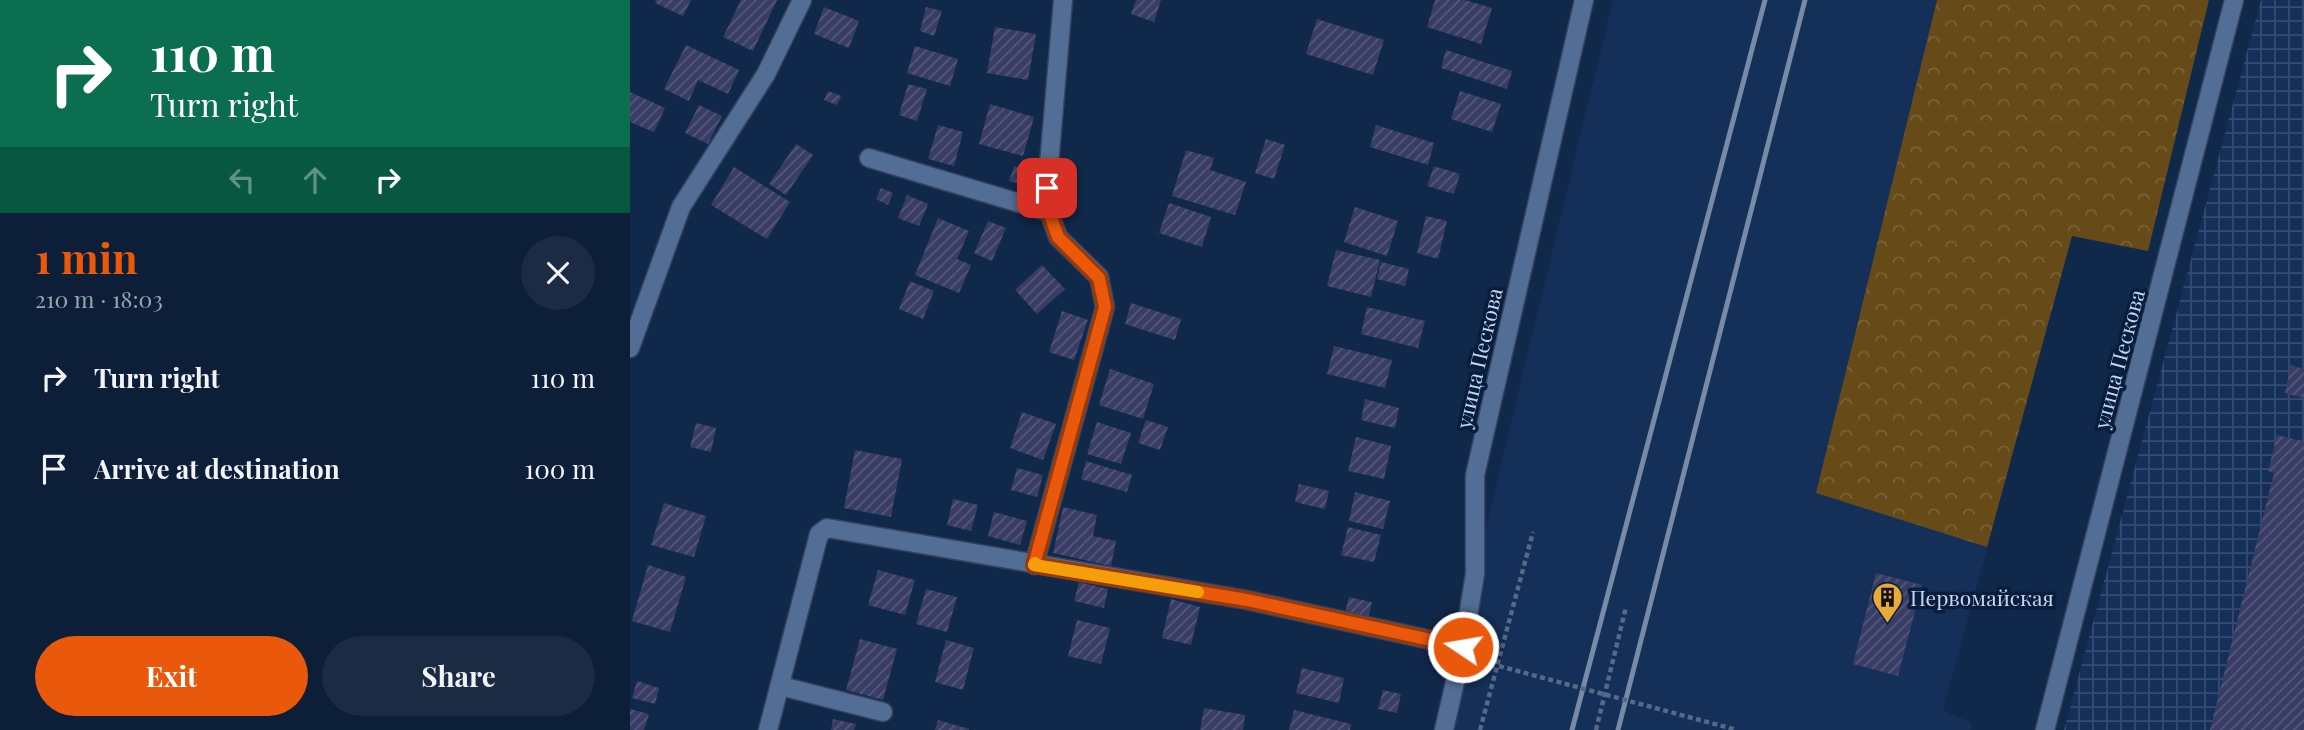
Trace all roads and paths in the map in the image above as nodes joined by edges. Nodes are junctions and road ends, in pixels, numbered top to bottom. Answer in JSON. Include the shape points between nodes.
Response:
{"nodes":[{"id":1,"x":802,"y":0,"type":"edge"},
{"id":2,"x":1063,"y":0,"type":"edge"},
{"id":3,"x":1584,"y":0,"type":"edge"},
{"id":4,"x":2234,"y":0,"type":"edge"},
{"id":5,"x":869,"y":158,"type":"dead end"},
{"id":6,"x":1049,"y":212,"type":"junction"},
{"id":7,"x":630,"y":348,"type":"edge"},
{"id":8,"x":1533,"y":532,"type":"dead end"},
{"id":9,"x":1034,"y":565,"type":"junction"},
{"id":10,"x":1626,"y":607,"type":"dead end"},
{"id":11,"x":1463,"y":647,"type":"junction"},
{"id":12,"x":1499,"y":666,"type":"junction"},
{"id":13,"x":781,"y":686,"type":"junction"},
{"id":14,"x":1605,"y":695,"type":"junction"},
{"id":15,"x":883,"y":712,"type":"dead end"},
{"id":16,"x":768,"y":730,"type":"edge"},
{"id":17,"x":1444,"y":730,"type":"edge"},
{"id":18,"x":1480,"y":730,"type":"edge"},
{"id":19,"x":1596,"y":730,"type":"edge"},
{"id":20,"x":1737,"y":730,"type":"edge"},
{"id":21,"x":2045,"y":730,"type":"edge"}],
"edges":[{"from":1,"to":7,"type":"street","via":[[766,74],[681,207]]},
{"from":2,"to":6,"type":"street","via":[[1047,188]]},
{"from":3,"to":11,"type":"street","name":"улица Пескова","via":[[1475,475],[1475,574]]},
{"from":4,"to":21,"type":"street","name":"улица Пескова"},
{"from":5,"to":6,"type":"street"},
{"from":6,"to":9,"type":"street","via":[[1058,237],[1099,278],[1105,307]]},
{"from":8,"to":12,"type":"path"},
{"from":9,"to":11,"type":"street","via":[[1247,600]]},
{"from":9,"to":13,"type":"street","via":[[827,528],[818,534]]},
{"from":10,"to":14,"type":"path"},
{"from":11,"to":17,"type":"street","name":"улица Пескова"},
{"from":12,"to":14,"type":"path","bridge":true},
{"from":12,"to":18,"type":"path"},
{"from":13,"to":15,"type":"street"},
{"from":13,"to":16,"type":"street"},
{"from":14,"to":19,"type":"path"},
{"from":14,"to":20,"type":"path","bridge":true}]}
